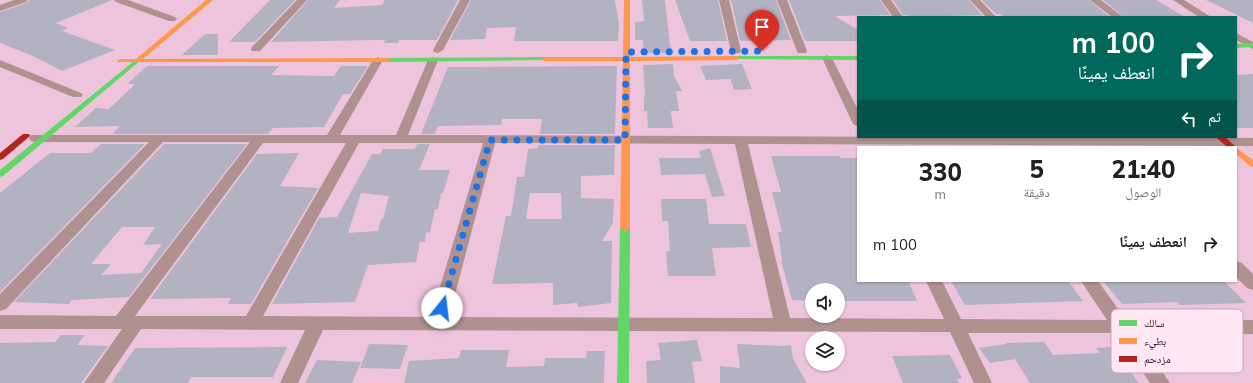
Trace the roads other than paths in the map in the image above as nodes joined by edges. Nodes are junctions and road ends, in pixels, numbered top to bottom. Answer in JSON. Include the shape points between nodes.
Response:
{"nodes":[{"id":1,"x":23,"y":0,"type":"edge"},
{"id":2,"x":119,"y":0,"type":"edge"},
{"id":3,"x":196,"y":0,"type":"edge"},
{"id":4,"x":210,"y":0,"type":"edge"},
{"id":5,"x":302,"y":0,"type":"edge"},
{"id":6,"x":465,"y":0,"type":"edge"},
{"id":7,"x":626,"y":0,"type":"edge"},
{"id":8,"x":724,"y":0,"type":"edge"},
{"id":9,"x":782,"y":0,"type":"edge"},
{"id":10,"x":886,"y":0,"type":"edge"},
{"id":11,"x":975,"y":0,"type":"edge"},
{"id":12,"x":1095,"y":0,"type":"edge"},
{"id":13,"x":1178,"y":0,"type":"edge"},
{"id":14,"x":0,"y":8,"type":"edge"},
{"id":15,"x":897,"y":16,"type":"edge"},
{"id":16,"x":990,"y":16,"type":"edge"},
{"id":17,"x":1117,"y":16,"type":"edge"},
{"id":18,"x":1204,"y":16,"type":"edge"},
{"id":19,"x":169,"y":22,"type":"joint"},
{"id":20,"x":1237,"y":37,"type":"edge"},
{"id":21,"x":1237,"y":46,"type":"edge"},
{"id":22,"x":1252,"y":47,"type":"edge"},
{"id":23,"x":152,"y":48,"type":"junction"},
{"id":24,"x":167,"y":49,"type":"dead end"},
{"id":25,"x":252,"y":49,"type":"joint"},
{"id":26,"x":272,"y":49,"type":"dead end"},
{"id":27,"x":857,"y":50,"type":"edge"},
{"id":28,"x":736,"y":51,"type":"junction"},
{"id":29,"x":802,"y":51,"type":"junction"},
{"id":30,"x":434,"y":53,"type":"junction"},
{"id":31,"x":1237,"y":53,"type":"edge"},
{"id":32,"x":626,"y":55,"type":"junction"},
{"id":33,"x":828,"y":58,"type":"junction"},
{"id":34,"x":857,"y":58,"type":"edge"},
{"id":35,"x":378,"y":60,"type":"junction"},
{"id":36,"x":136,"y":61,"type":"junction"},
{"id":37,"x":0,"y":62,"type":"edge"},
{"id":38,"x":77,"y":95,"type":"dead end"},
{"id":39,"x":857,"y":120,"type":"edge"},
{"id":40,"x":39,"y":134,"type":"junction"},
{"id":41,"x":23,"y":138,"type":"joint"},
{"id":42,"x":159,"y":139,"type":"junction"},
{"id":43,"x":259,"y":139,"type":"junction"},
{"id":44,"x":331,"y":139,"type":"junction"},
{"id":45,"x":354,"y":140,"type":"junction"},
{"id":46,"x":400,"y":140,"type":"junction"},
{"id":47,"x":490,"y":140,"type":"junction"},
{"id":48,"x":625,"y":140,"type":"junction"},
{"id":49,"x":741,"y":141,"type":"junction"},
{"id":50,"x":868,"y":142,"type":"edge"},
{"id":51,"x":991,"y":142,"type":"edge"},
{"id":52,"x":1253,"y":142,"type":"edge"},
{"id":53,"x":1116,"y":144,"type":"edge"},
{"id":54,"x":1229,"y":144,"type":"edge"},
{"id":55,"x":1237,"y":151,"type":"edge"},
{"id":56,"x":0,"y":157,"type":"edge"},
{"id":57,"x":1253,"y":164,"type":"edge"},
{"id":58,"x":0,"y":174,"type":"edge"},
{"id":59,"x":1237,"y":268,"type":"edge"},
{"id":60,"x":934,"y":282,"type":"edge"},
{"id":61,"x":1089,"y":282,"type":"edge"},
{"id":62,"x":1253,"y":284,"type":"edge"},
{"id":63,"x":0,"y":305,"type":"edge"},
{"id":64,"x":1111,"y":313,"type":"edge"},
{"id":65,"x":0,"y":322,"type":"edge"},
{"id":66,"x":129,"y":322,"type":"junction"},
{"id":67,"x":251,"y":323,"type":"junction"},
{"id":68,"x":317,"y":323,"type":"junction"},
{"id":69,"x":438,"y":324,"type":"junction"},
{"id":70,"x":623,"y":324,"type":"junction"},
{"id":71,"x":783,"y":325,"type":"junction"},
{"id":72,"x":956,"y":326,"type":"junction"},
{"id":73,"x":1111,"y":326,"type":"edge"},
{"id":74,"x":1243,"y":327,"type":"edge"},
{"id":75,"x":1253,"y":327,"type":"edge"},
{"id":76,"x":1154,"y":373,"type":"edge"},
{"id":77,"x":93,"y":383,"type":"edge"},
{"id":78,"x":290,"y":383,"type":"edge"},
{"id":79,"x":623,"y":383,"type":"edge"},
{"id":80,"x":983,"y":383,"type":"edge"},
{"id":81,"x":1161,"y":383,"type":"edge"}],
"edges":[{"from":1,"to":14,"type":"street"},
{"from":2,"to":19,"type":"street"},
{"from":3,"to":19,"type":"main road"},
{"from":4,"to":23,"type":"main road"},
{"from":5,"to":25,"type":"street"},
{"from":6,"to":30,"type":"street"},
{"from":7,"to":32,"type":"main road"},
{"from":8,"to":28,"type":"street"},
{"from":9,"to":29,"type":"street"},
{"from":10,"to":15,"type":"street"},
{"from":11,"to":16,"type":"street"},
{"from":12,"to":17,"type":"street"},
{"from":13,"to":18,"type":"street"},
{"from":20,"to":22,"type":"street"},
{"from":21,"to":22,"type":"main road"},
{"from":22,"to":31,"type":"main road"},
{"from":23,"to":24,"type":"main road"},
{"from":23,"to":36,"type":"main road"},
{"from":23,"to":36,"type":"main road","via":[[133,51],[117,64]]},
{"from":25,"to":26,"type":"main road"},
{"from":27,"to":29,"type":"main road"},
{"from":28,"to":29,"type":"main road"},
{"from":28,"to":32,"type":"main road"},
{"from":30,"to":32,"type":"main road"},
{"from":30,"to":35,"type":"main road"},
{"from":30,"to":46,"type":"street"},
{"from":32,"to":33,"type":"main road"},
{"from":32,"to":48,"type":"main road"},
{"from":33,"to":34,"type":"main road"},
{"from":33,"to":39,"type":"street"},
{"from":35,"to":36,"type":"main road"},
{"from":35,"to":44,"type":"street"},
{"from":36,"to":40,"type":"main road"},
{"from":37,"to":38,"type":"street"},
{"from":40,"to":41,"type":"street"},
{"from":40,"to":42,"type":"street"},
{"from":40,"to":58,"type":"main road"},
{"from":41,"to":56,"type":"main road"},
{"from":42,"to":43,"type":"street"},
{"from":42,"to":63,"type":"street"},
{"from":43,"to":44,"type":"street"},
{"from":43,"to":66,"type":"street"},
{"from":44,"to":45,"type":"street"},
{"from":45,"to":46,"type":"street"},
{"from":45,"to":67,"type":"street"},
{"from":46,"to":47,"type":"street"},
{"from":47,"to":48,"type":"street"},
{"from":47,"to":69,"type":"street"},
{"from":48,"to":49,"type":"street"},
{"from":48,"to":70,"type":"main road"},
{"from":49,"to":50,"type":"street"},
{"from":49,"to":71,"type":"street"},
{"from":50,"to":51,"type":"street"},
{"from":51,"to":53,"type":"street"},
{"from":52,"to":54,"type":"street"},
{"from":53,"to":54,"type":"street"},
{"from":55,"to":57,"type":"main road"},
{"from":59,"to":62,"type":"street"},
{"from":60,"to":72,"type":"street"},
{"from":61,"to":64,"type":"street"},
{"from":65,"to":66,"type":"street"},
{"from":66,"to":67,"type":"street"},
{"from":66,"to":77,"type":"street"},
{"from":67,"to":68,"type":"street"},
{"from":68,"to":69,"type":"street"},
{"from":68,"to":78,"type":"street"},
{"from":69,"to":70,"type":"street"},
{"from":70,"to":71,"type":"street"},
{"from":70,"to":79,"type":"main road"},
{"from":71,"to":72,"type":"street"},
{"from":72,"to":73,"type":"street"},
{"from":72,"to":80,"type":"street"},
{"from":74,"to":75,"type":"street"},
{"from":76,"to":81,"type":"street"}]}
